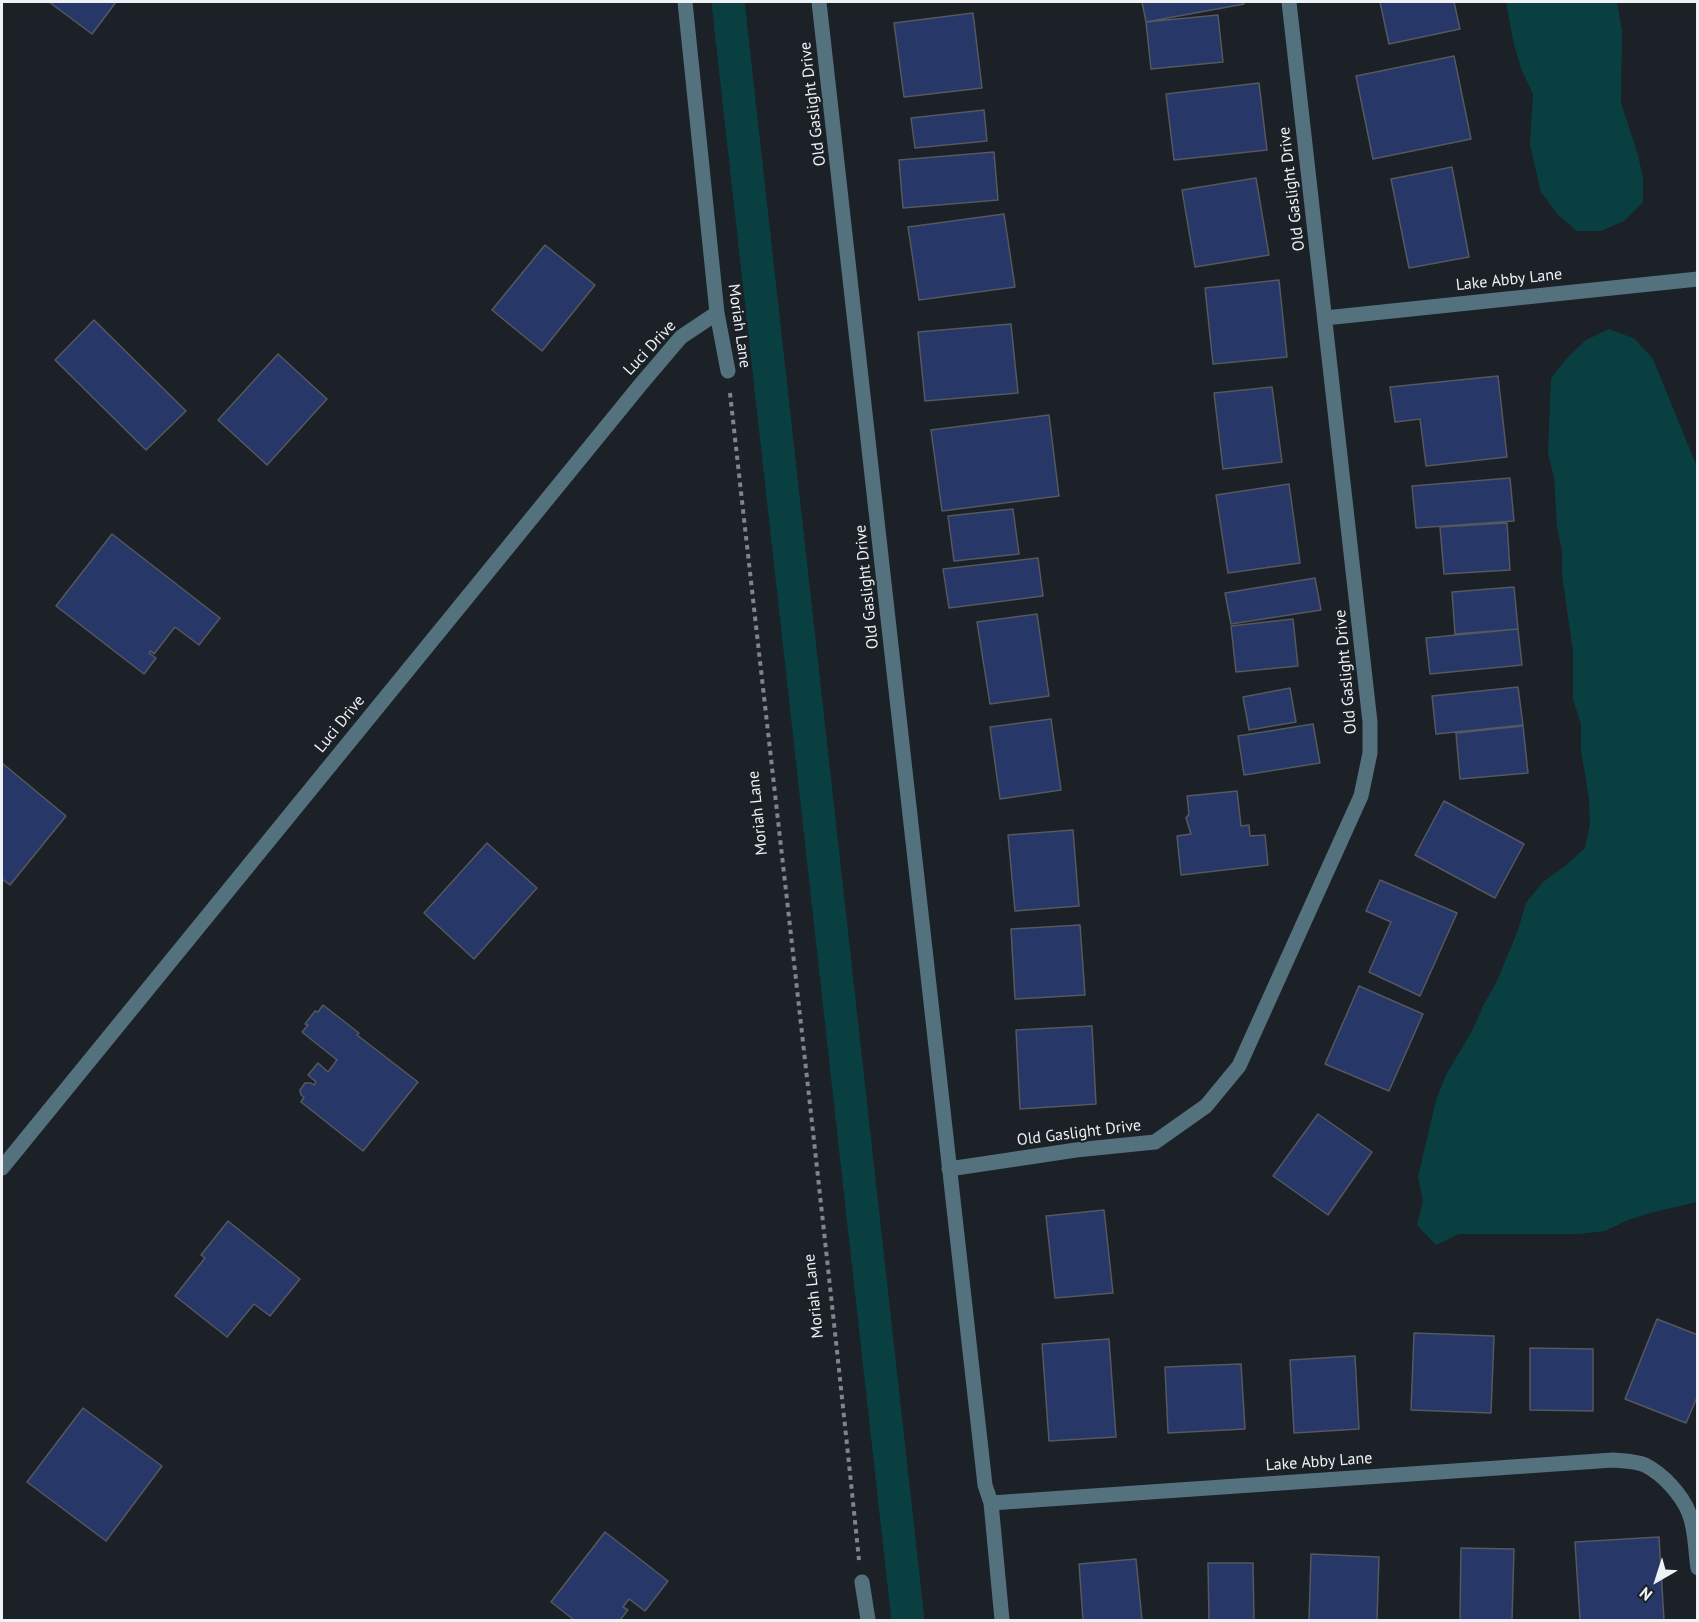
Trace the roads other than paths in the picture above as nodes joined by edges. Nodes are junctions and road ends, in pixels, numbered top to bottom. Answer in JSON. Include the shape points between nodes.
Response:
{"nodes":[{"id":1,"x":685,"y":2,"type":"edge"},
{"id":2,"x":819,"y":2,"type":"edge"},
{"id":3,"x":1288,"y":2,"type":"edge"},
{"id":4,"x":1698,"y":279,"type":"edge"},
{"id":5,"x":717,"y":313,"type":"junction"},
{"id":6,"x":1325,"y":318,"type":"junction"},
{"id":7,"x":728,"y":371,"type":"road end"},
{"id":8,"x":2,"y":1168,"type":"edge"},
{"id":9,"x":949,"y":1169,"type":"junction"},
{"id":10,"x":991,"y":1503,"type":"junction"},
{"id":11,"x":1698,"y":1568,"type":"edge"},
{"id":12,"x":862,"y":1582,"type":"road end"},
{"id":13,"x":868,"y":1620,"type":"edge"},
{"id":14,"x":1002,"y":1620,"type":"edge"}],
"edges":[{"from":1,"to":5,"type":"street","name":"Moriah Lane"},
{"from":2,"to":9,"type":"street","name":"Old Gaslight Drive"},
{"from":3,"to":6,"type":"street","name":"Old Gaslight Drive"},
{"from":4,"to":6,"type":"street","name":"Lake Abby Lane"},
{"from":5,"to":7,"type":"street","name":"Moriah Lane"},
{"from":5,"to":8,"type":"street","name":"Luci Drive","via":[[681,337],[641,384]]},
{"from":6,"to":9,"type":"street","name":"Old Gaslight Drive","via":[[1370,722],[1369,762],[1361,796],[1239,1066],[1206,1106],[1155,1142]]},
{"from":9,"to":10,"type":"street","name":"Old Gaslight Drive","via":[[985,1485]]},
{"from":10,"to":11,"type":"street","name":"Lake Abby Lane","via":[[1630,1462],[1659,1475],[1681,1498],[1689,1513]]},
{"from":10,"to":14,"type":"street"},
{"from":12,"to":13,"type":"street"}]}
